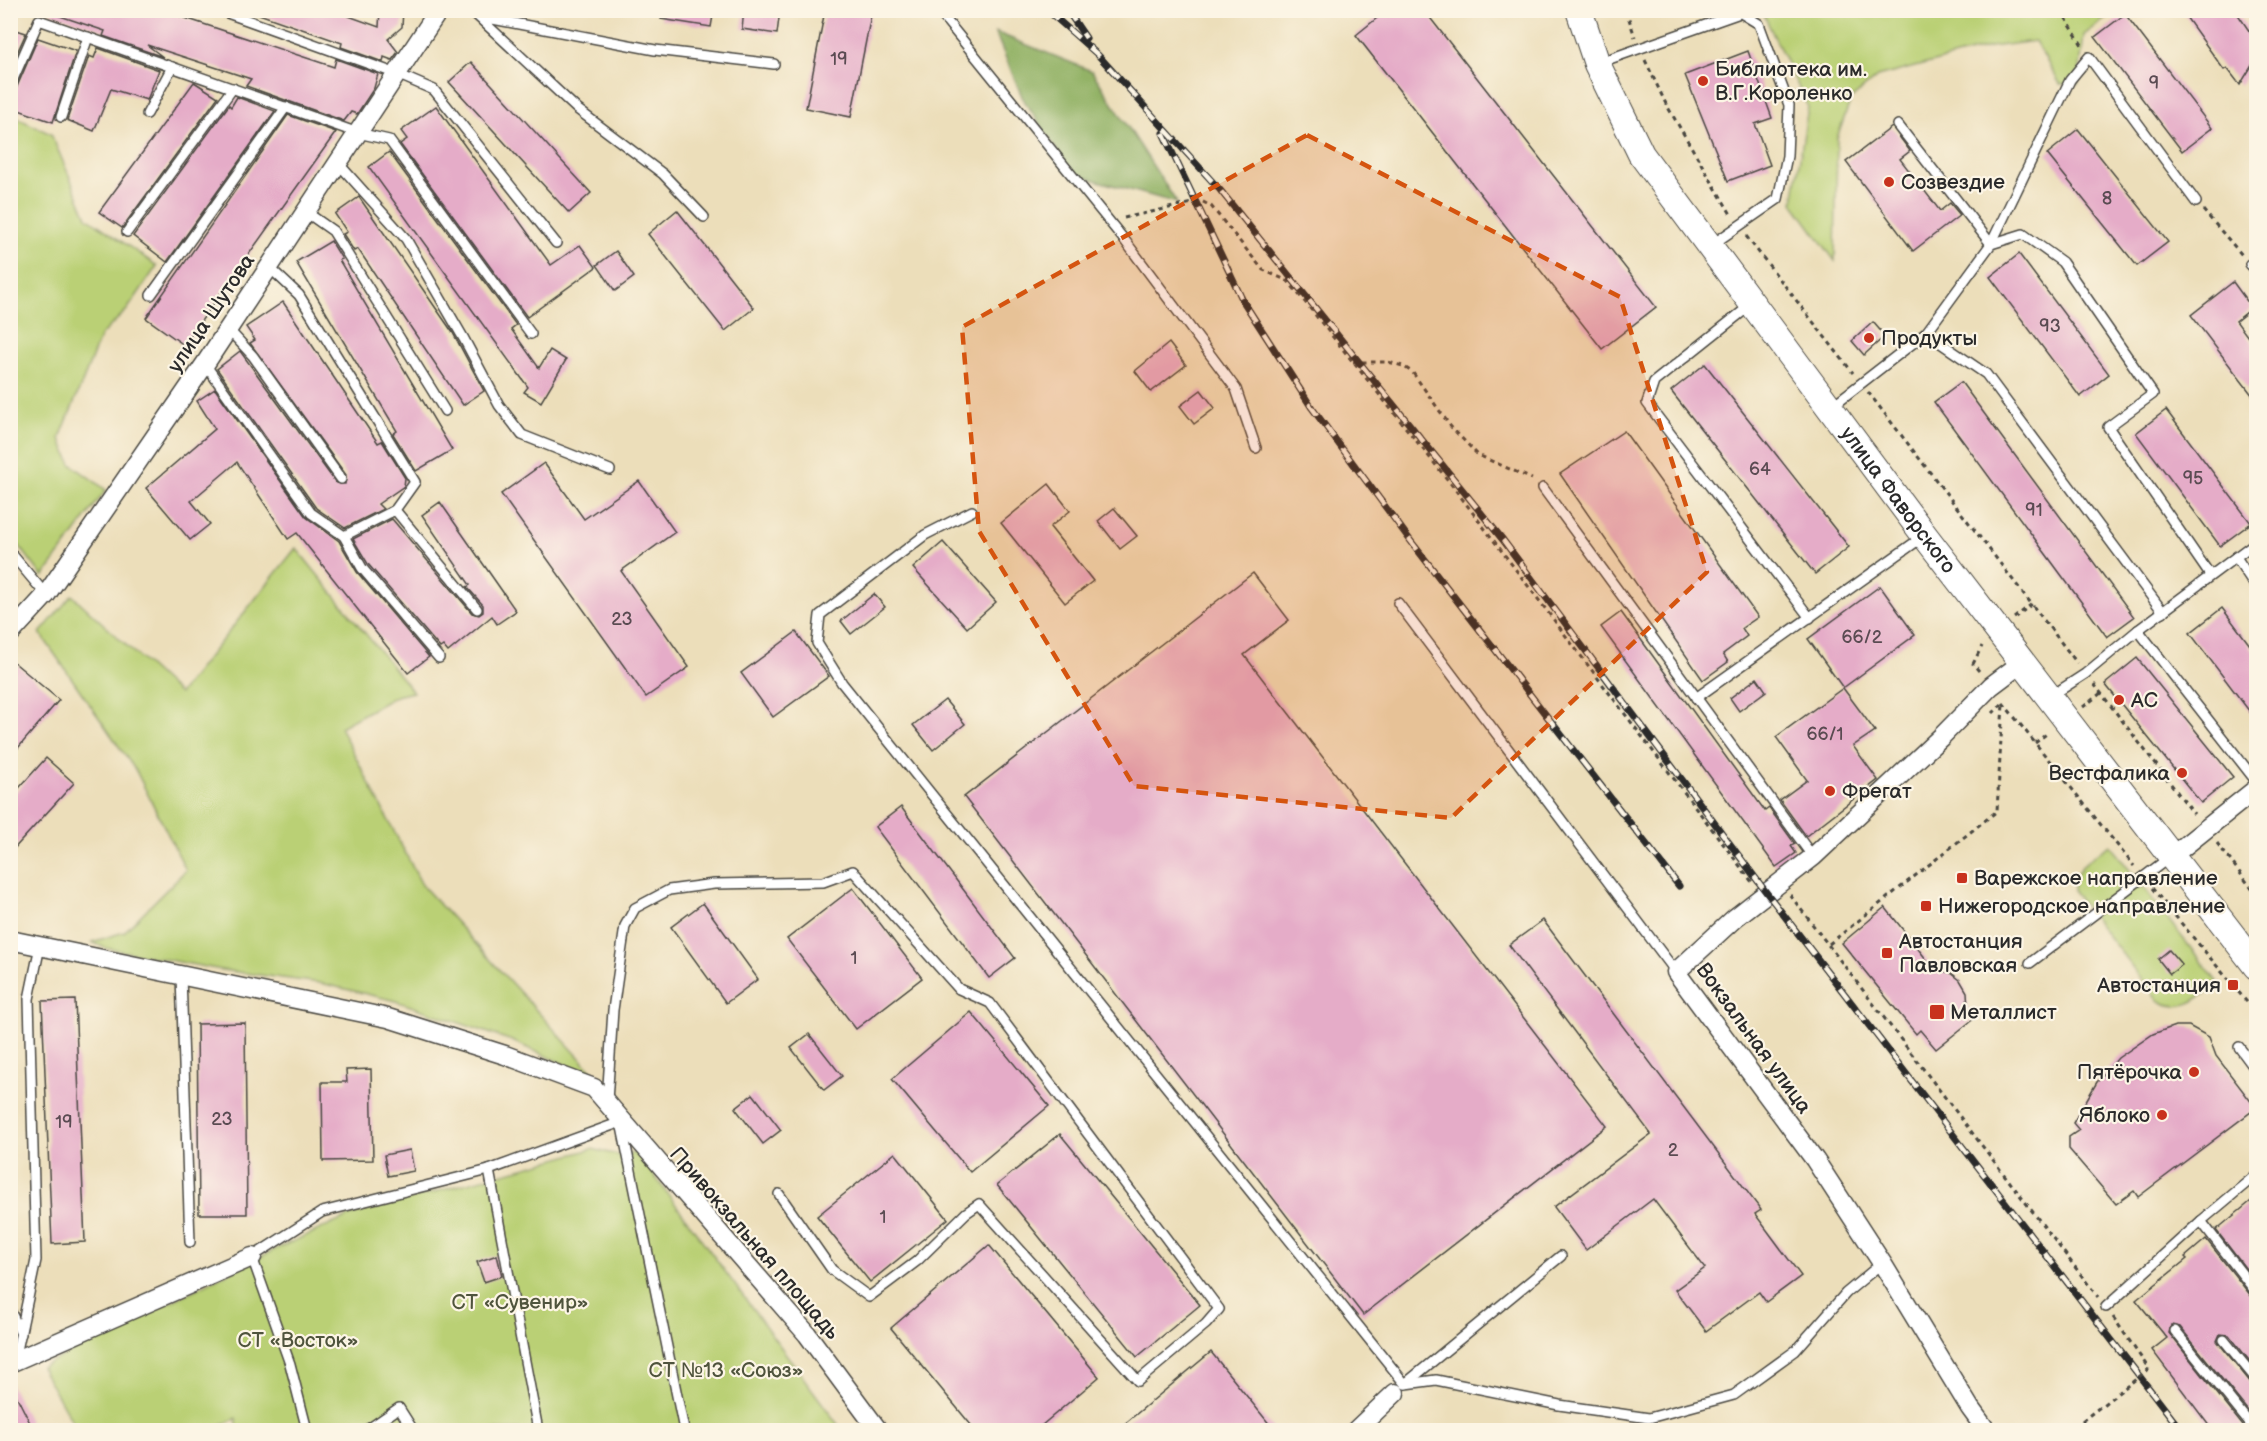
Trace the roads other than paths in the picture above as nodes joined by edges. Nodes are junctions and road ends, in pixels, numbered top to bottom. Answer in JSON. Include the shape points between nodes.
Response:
{"nodes":[{"id":1,"x":219,"y":10,"type":"edge"},
{"id":2,"x":439,"y":10,"type":"edge"},
{"id":3,"x":472,"y":10,"type":"edge"},
{"id":4,"x":938,"y":10,"type":"edge"},
{"id":5,"x":1579,"y":10,"type":"edge"},
{"id":6,"x":1737,"y":12,"type":"edge"},
{"id":7,"x":88,"y":38,"type":"junction"},
{"id":8,"x":774,"y":64,"type":"dead end"},
{"id":9,"x":1598,"y":64,"type":"junction"},
{"id":10,"x":172,"y":67,"type":"junction"},
{"id":11,"x":397,"y":74,"type":"junction"},
{"id":12,"x":10,"y":86,"type":"edge"},
{"id":13,"x":232,"y":88,"type":"junction"},
{"id":14,"x":286,"y":107,"type":"junction"},
{"id":15,"x":147,"y":114,"type":"dead end"},
{"id":16,"x":61,"y":117,"type":"dead end"},
{"id":17,"x":1898,"y":125,"type":"dead end"},
{"id":18,"x":358,"y":133,"type":"junction"},
{"id":19,"x":338,"y":163,"type":"junction"},
{"id":20,"x":2196,"y":202,"type":"road end"},
{"id":21,"x":306,"y":212,"type":"junction"},
{"id":22,"x":704,"y":217,"type":"dead end"},
{"id":23,"x":127,"y":232,"type":"dead end"},
{"id":24,"x":556,"y":243,"type":"dead end"},
{"id":25,"x":1991,"y":244,"type":"junction"},
{"id":26,"x":1708,"y":247,"type":"junction"},
{"id":27,"x":269,"y":267,"type":"junction"},
{"id":28,"x":151,"y":295,"type":"dead end"},
{"id":29,"x":1752,"y":304,"type":"junction"},
{"id":30,"x":228,"y":329,"type":"junction"},
{"id":31,"x":1926,"y":333,"type":"junction"},
{"id":32,"x":531,"y":334,"type":"dead end"},
{"id":33,"x":205,"y":364,"type":"junction"},
{"id":34,"x":1830,"y":408,"type":"junction"},
{"id":35,"x":445,"y":411,"type":"dead end"},
{"id":36,"x":1256,"y":448,"type":"dead end"},
{"id":37,"x":610,"y":470,"type":"dead end"},
{"id":38,"x":340,"y":479,"type":"dead end"},
{"id":39,"x":1543,"y":488,"type":"road end"},
{"id":40,"x":395,"y":510,"type":"junction"},
{"id":41,"x":972,"y":511,"type":"dead end"},
{"id":42,"x":344,"y":536,"type":"junction"},
{"id":43,"x":1925,"y":536,"type":"junction"},
{"id":44,"x":2256,"y":542,"type":"edge"},
{"id":45,"x":10,"y":552,"type":"edge"},
{"id":46,"x":2236,"y":557,"type":"junction"},
{"id":47,"x":2210,"y":575,"type":"junction"},
{"id":48,"x":2256,"y":587,"type":"edge"},
{"id":49,"x":46,"y":594,"type":"junction"},
{"id":50,"x":1398,"y":603,"type":"dead end"},
{"id":51,"x":477,"y":609,"type":"dead end"},
{"id":52,"x":2163,"y":612,"type":"junction"},
{"id":53,"x":1810,"y":618,"type":"junction"},
{"id":54,"x":2138,"y":630,"type":"junction"},
{"id":55,"x":10,"y":634,"type":"edge"},
{"id":56,"x":439,"y":658,"type":"dead end"},
{"id":57,"x":2023,"y":662,"type":"junction"},
{"id":58,"x":2051,"y":696,"type":"junction"},
{"id":59,"x":1696,"y":698,"type":"junction"},
{"id":60,"x":2256,"y":781,"type":"edge"},
{"id":61,"x":2256,"y":789,"type":"edge"},
{"id":62,"x":2172,"y":856,"type":"junction"},
{"id":63,"x":1813,"y":857,"type":"junction"},
{"id":64,"x":10,"y":940,"type":"edge"},
{"id":65,"x":40,"y":946,"type":"junction"},
{"id":66,"x":2030,"y":963,"type":"dead end"},
{"id":67,"x":2256,"y":966,"type":"edge"},
{"id":68,"x":1676,"y":972,"type":"junction"},
{"id":69,"x":181,"y":976,"type":"junction"},
{"id":70,"x":2239,"y":1047,"type":"dead end"},
{"id":71,"x":2256,"y":1070,"type":"edge"},
{"id":72,"x":607,"y":1104,"type":"junction"},
{"id":73,"x":621,"y":1122,"type":"junction"},
{"id":74,"x":489,"y":1170,"type":"junction"},
{"id":75,"x":2255,"y":1182,"type":"edge"},
{"id":76,"x":779,"y":1194,"type":"dead end"},
{"id":77,"x":2201,"y":1221,"type":"junction"},
{"id":78,"x":190,"y":1242,"type":"dead end"},
{"id":79,"x":1561,"y":1256,"type":"dead end"},
{"id":80,"x":252,"y":1257,"type":"junction"},
{"id":81,"x":1882,"y":1263,"type":"junction"},
{"id":82,"x":2256,"y":1292,"type":"edge"},
{"id":83,"x":2106,"y":1307,"type":"road end"},
{"id":84,"x":10,"y":1310,"type":"edge"},
{"id":85,"x":2175,"y":1331,"type":"dead end"},
{"id":86,"x":21,"y":1334,"type":"junction"},
{"id":87,"x":2224,"y":1340,"type":"dead end"},
{"id":88,"x":13,"y":1362,"type":"edge"},
{"id":89,"x":2256,"y":1379,"type":"edge"},
{"id":90,"x":1400,"y":1388,"type":"junction"},
{"id":91,"x":1970,"y":1408,"type":"junction"},
{"id":92,"x":307,"y":1431,"type":"edge"},
{"id":93,"x":367,"y":1431,"type":"edge"},
{"id":94,"x":413,"y":1431,"type":"edge"},
{"id":95,"x":538,"y":1431,"type":"edge"},
{"id":96,"x":684,"y":1431,"type":"edge"},
{"id":97,"x":878,"y":1431,"type":"edge"},
{"id":98,"x":1356,"y":1431,"type":"edge"},
{"id":99,"x":1976,"y":1431,"type":"edge"},
{"id":100,"x":1986,"y":1431,"type":"edge"},
{"id":101,"x":2254,"y":1431,"type":"edge"}],
"edges":[{"from":1,"to":11,"type":"lane"},
{"from":2,"to":11,"type":"street","name":"улица Шутова"},
{"from":3,"to":8,"type":"lane","via":[[488,18],[655,50]]},
{"from":3,"to":22,"type":"lane","via":[[577,109],[663,174]]},
{"from":4,"to":36,"type":"lane","via":[[1126,242],[1236,389]]},
{"from":5,"to":9,"type":"street","name":"улица Фаворского"},
{"from":6,"to":9,"type":"lane"},
{"from":6,"to":26,"type":"lane","via":[[1759,24],[1790,105],[1787,156],[1778,199]]},
{"from":7,"to":10,"type":"lane"},
{"from":7,"to":12,"type":"lane","via":[[39,20]]},
{"from":7,"to":16,"type":"lane"},
{"from":9,"to":26,"type":"street","name":"улица Фаворского","via":[[1641,154]]},
{"from":10,"to":13,"type":"lane"},
{"from":10,"to":15,"type":"lane"},
{"from":11,"to":18,"type":"street","name":"улица Шутова"},
{"from":11,"to":24,"type":"lane","via":[[434,90]]},
{"from":13,"to":14,"type":"lane"},
{"from":13,"to":23,"type":"lane"},
{"from":14,"to":18,"type":"lane"},
{"from":14,"to":28,"type":"lane"},
{"from":17,"to":25,"type":"lane"},
{"from":18,"to":19,"type":"street","name":"улица Шутова"},
{"from":18,"to":32,"type":"lane","via":[[389,140]]},
{"from":19,"to":21,"type":"street","name":"улица Шутова"},
{"from":19,"to":37,"type":"lane","via":[[406,239],[499,405],[522,435]]},
{"from":20,"to":25,"type":"lane","via":[[2089,57],[2070,80]]},
{"from":21,"to":27,"type":"street","name":"улица Шутова"},
{"from":21,"to":35,"type":"lane","via":[[333,231]]},
{"from":25,"to":31,"type":"lane"},
{"from":25,"to":47,"type":"lane","via":[[2023,234],[2061,262],[2154,394],[2108,427]]},
{"from":26,"to":29,"type":"street","name":"улица Фаворского"},
{"from":27,"to":30,"type":"street","name":"улица Шутова"},
{"from":27,"to":40,"type":"lane","via":[[299,295],[415,482]]},
{"from":29,"to":34,"type":"street","name":"улица Фаворского"},
{"from":29,"to":53,"type":"lane","via":[[1654,382],[1647,403]]},
{"from":30,"to":33,"type":"street","name":"улица Шутова"},
{"from":30,"to":38,"type":"lane","via":[[253,356]]},
{"from":31,"to":34,"type":"lane"},
{"from":31,"to":52,"type":"lane","via":[[1986,374]]},
{"from":33,"to":42,"type":"lane","via":[[311,513]]},
{"from":33,"to":49,"type":"street","name":"улица Шутова"},
{"from":34,"to":43,"type":"street","name":"улица Фаворского"},
{"from":39,"to":59,"type":"lane"},
{"from":40,"to":42,"type":"lane"},
{"from":40,"to":51,"type":"lane"},
{"from":41,"to":90,"type":"lane","via":[[925,535],[820,615],[817,643],[842,683]]},
{"from":42,"to":56,"type":"lane","via":[[362,568]]},
{"from":43,"to":53,"type":"lane"},
{"from":43,"to":57,"type":"street","name":"улица Фаворского"},
{"from":44,"to":46,"type":"lane"},
{"from":45,"to":49,"type":"lane"},
{"from":46,"to":47,"type":"lane"},
{"from":46,"to":48,"type":"lane"},
{"from":47,"to":52,"type":"lane"},
{"from":49,"to":55,"type":"street","name":"улица Шутова"},
{"from":50,"to":68,"type":"lane"},
{"from":52,"to":54,"type":"lane"},
{"from":53,"to":59,"type":"lane"},
{"from":54,"to":58,"type":"lane","via":[[2085,674]]},
{"from":54,"to":60,"type":"lane"},
{"from":57,"to":58,"type":"street","name":"улица Фаворского"},
{"from":57,"to":63,"type":"street","name":"Вокзальная улица","via":[[1991,686]]},
{"from":58,"to":62,"type":"street","name":"улица Фаворского"},
{"from":59,"to":63,"type":"lane"},
{"from":61,"to":62,"type":"street"},
{"from":62,"to":66,"type":"lane"},
{"from":62,"to":67,"type":"street","name":"улица Фаворского"},
{"from":63,"to":68,"type":"street","name":"Вокзальная улица"},
{"from":64,"to":65,"type":"street"},
{"from":65,"to":69,"type":"street"},
{"from":65,"to":86,"type":"lane","via":[[29,999],[36,1260]]},
{"from":68,"to":81,"type":"street","name":"Вокзальная улица","via":[[1815,1160]]},
{"from":69,"to":72,"type":"street","name":"Привокзальная площадь","via":[[388,1018],[594,1088]]},
{"from":69,"to":78,"type":"lane"},
{"from":70,"to":71,"type":"lane"},
{"from":72,"to":73,"type":"street","name":"Привокзальная площадь"},
{"from":72,"to":76,"type":"lane","via":[[623,936],[635,908],[669,890],[714,884],[823,882],[853,871],[959,988],[990,1003],[1219,1308],[1206,1324],[1138,1381],[978,1204],[917,1261],[868,1297],[832,1270]]},
{"from":73,"to":74,"type":"lane"},
{"from":73,"to":96,"type":"lane"},
{"from":73,"to":97,"type":"street","name":"Привокзальная площадь","via":[[807,1334]]},
{"from":74,"to":80,"type":"lane","via":[[322,1212]]},
{"from":74,"to":95,"type":"lane"},
{"from":75,"to":77,"type":"lane"},
{"from":77,"to":82,"type":"lane"},
{"from":77,"to":83,"type":"lane"},
{"from":79,"to":90,"type":"lane"},
{"from":80,"to":88,"type":"street"},
{"from":80,"to":92,"type":"lane","via":[[290,1364]]},
{"from":81,"to":90,"type":"lane","via":[[1846,1293],[1795,1351],[1734,1395],[1649,1418],[1558,1405],[1436,1380]]},
{"from":81,"to":91,"type":"street","name":"Вокзальная улица"},
{"from":84,"to":86,"type":"lane"},
{"from":85,"to":101,"type":"lane"},
{"from":86,"to":88,"type":"lane"},
{"from":87,"to":89,"type":"lane"},
{"from":90,"to":98,"type":"street"},
{"from":91,"to":99,"type":"street"},
{"from":91,"to":100,"type":"street","name":"Вокзальная улица"},
{"from":93,"to":94,"type":"lane","via":[[399,1408]]}]}
